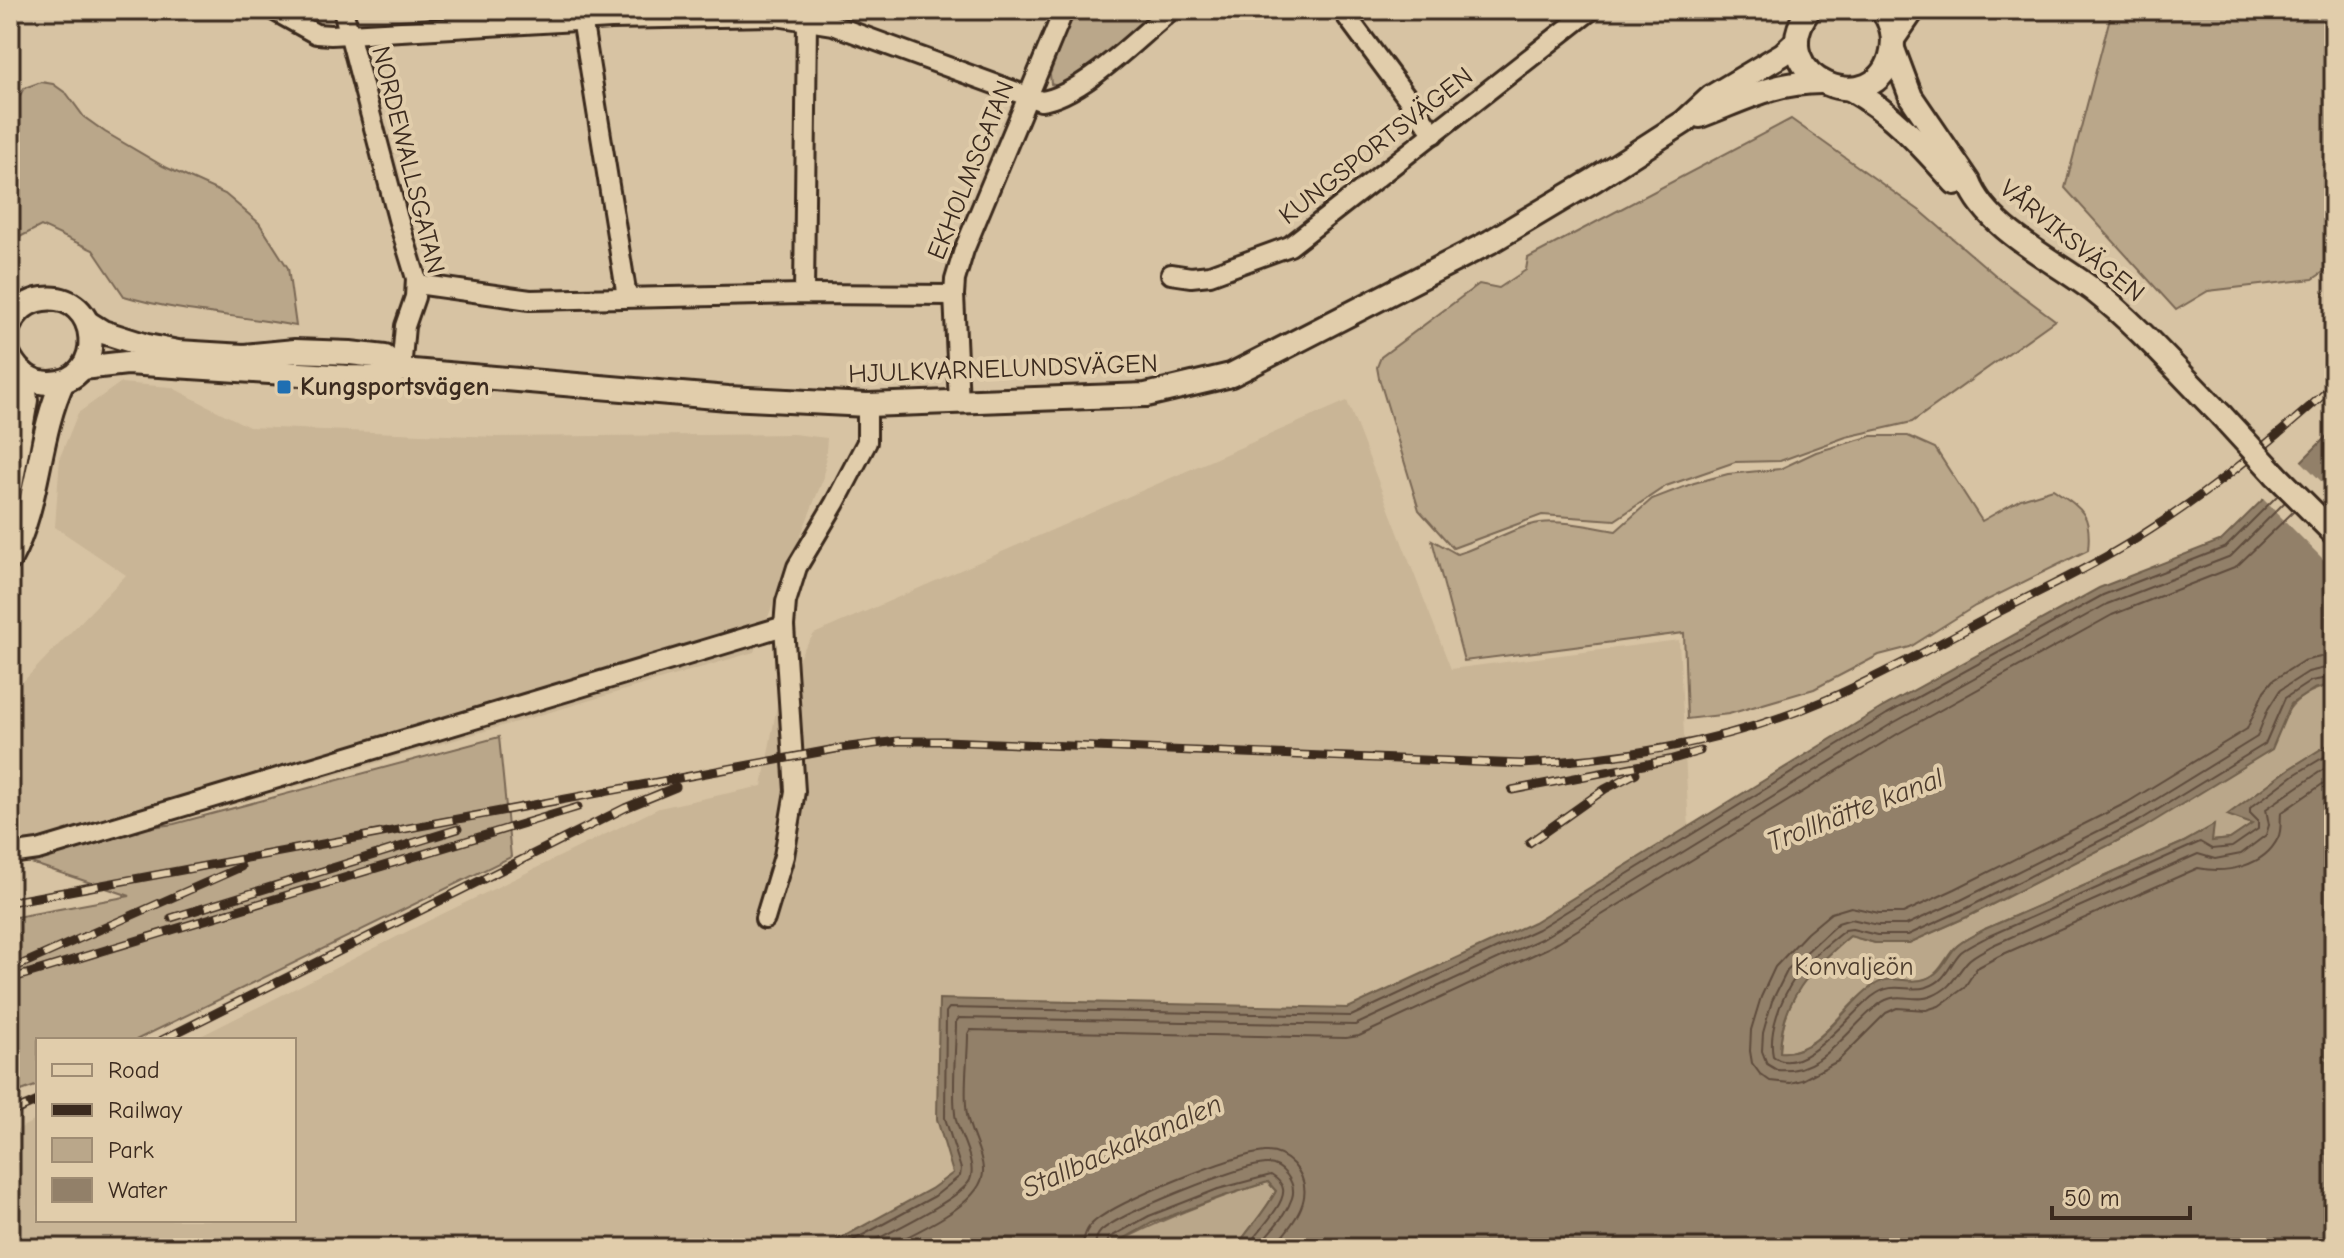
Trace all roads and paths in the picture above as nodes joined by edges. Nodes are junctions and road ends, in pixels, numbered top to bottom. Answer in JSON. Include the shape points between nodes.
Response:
{"nodes":[{"id":1,"x":273,"y":10,"type":"edge"},
{"id":2,"x":343,"y":10,"type":"edge"},
{"id":3,"x":1064,"y":10,"type":"edge"},
{"id":4,"x":1171,"y":10,"type":"edge"},
{"id":5,"x":1342,"y":10,"type":"edge"},
{"id":6,"x":1591,"y":10,"type":"edge"},
{"id":7,"x":1809,"y":10,"type":"edge"},
{"id":8,"x":1882,"y":10,"type":"edge"},
{"id":9,"x":1913,"y":10,"type":"edge"},
{"id":10,"x":808,"y":13,"type":"edge"},
{"id":11,"x":582,"y":16,"type":"edge"},
{"id":12,"x":349,"y":34,"type":"junction"},
{"id":13,"x":1797,"y":41,"type":"junction"},
{"id":14,"x":1893,"y":44,"type":"junction"},
{"id":15,"x":1821,"y":82,"type":"junction"},
{"id":16,"x":1850,"y":89,"type":"junction"},
{"id":17,"x":1028,"y":96,"type":"junction"},
{"id":18,"x":1684,"y":122,"type":"junction"},
{"id":19,"x":1434,"y":134,"type":"junction"},
{"id":20,"x":1975,"y":198,"type":"junction"},
{"id":21,"x":1171,"y":274,"type":"dead end"},
{"id":22,"x":417,"y":284,"type":"junction"},
{"id":23,"x":804,"y":294,"type":"junction"},
{"id":24,"x":954,"y":295,"type":"junction"},
{"id":25,"x":627,"y":297,"type":"junction"},
{"id":26,"x":12,"y":318,"type":"edge"},
{"id":27,"x":87,"y":322,"type":"junction"},
{"id":28,"x":16,"y":365,"type":"edge"},
{"id":29,"x":401,"y":370,"type":"junction"},
{"id":30,"x":72,"y":374,"type":"junction"},
{"id":31,"x":959,"y":403,"type":"junction"},
{"id":32,"x":867,"y":405,"type":"junction"},
{"id":33,"x":10,"y":491,"type":"edge"},
{"id":34,"x":2334,"y":533,"type":"edge"},
{"id":35,"x":10,"y":559,"type":"edge"},
{"id":36,"x":784,"y":626,"type":"junction"},
{"id":37,"x":10,"y":854,"type":"edge"},
{"id":38,"x":765,"y":919,"type":"dead end"}],
"edges":[{"from":1,"to":12,"type":"street","via":[[316,34]]},
{"from":2,"to":12,"type":"street","name":"NORDEWALLSGATAN"},
{"from":3,"to":17,"type":"street","name":"EKHOLMSGATAN"},
{"from":4,"to":17,"type":"street","via":[[1068,92],[1041,101]]},
{"from":5,"to":19,"type":"street"},
{"from":6,"to":19,"type":"street","name":"KUNGSPORTSVÄGEN"},
{"from":7,"to":13,"type":"street"},
{"from":8,"to":14,"type":"street","name":"VÅRVIKSVÄGEN"},
{"from":9,"to":14,"type":"street"},
{"from":10,"to":11,"type":"street"},
{"from":10,"to":17,"type":"street"},
{"from":10,"to":23,"type":"street"},
{"from":11,"to":12,"type":"street"},
{"from":11,"to":25,"type":"street"},
{"from":12,"to":22,"type":"street","name":"NORDEWALLSGATAN"},
{"from":13,"to":15,"type":"street","via":[[1807,70]]},
{"from":13,"to":18,"type":"street","name":"HJULKVARNELUNDSVÄGEN","via":[[1711,97]]},
{"from":14,"to":16,"type":"street","via":[[1877,78]]},
{"from":14,"to":20,"type":"street","name":"VÅRVIKSVÄGEN","via":[[1911,97]]},
{"from":15,"to":16,"type":"street","name":"HJULKVARNELUNDSVÄGEN"},
{"from":15,"to":18,"type":"street","name":"HJULKVARNELUNDSVÄGEN","via":[[1766,88]]},
{"from":16,"to":20,"type":"street","via":[[1899,123],[1957,186]]},
{"from":17,"to":24,"type":"street","name":"EKHOLMSGATAN","via":[[964,250]]},
{"from":18,"to":31,"type":"street","name":"HJULKVARNELUNDSVÄGEN","via":[[1490,242],[1231,375],[1146,395]]},
{"from":19,"to":21,"type":"street","name":"KUNGSPORTSVÄGEN","via":[[1290,246],[1210,275]]},
{"from":20,"to":34,"type":"street","name":"VÅRVIKSVÄGEN","bridge":true,"via":[[2146,338]]},
{"from":22,"to":25,"type":"street","via":[[530,300]]},
{"from":22,"to":29,"type":"street","name":"NORDEWALLSGATAN","via":[[405,326]]},
{"from":23,"to":24,"type":"street"},
{"from":23,"to":25,"type":"street"},
{"from":24,"to":31,"type":"street","name":"EKHOLMSGATAN"},
{"from":26,"to":27,"type":"street","name":"HJULKVARNELUNDSVÄGEN","via":[[31,302],[55,298],[77,309]]},
{"from":27,"to":29,"type":"street","name":"HJULKVARNELUNDSVÄGEN","via":[[103,332],[178,352],[350,353],[385,357]]},
{"from":27,"to":30,"type":"street","via":[[91,347]]},
{"from":28,"to":30,"type":"street","name":"HJULKVARNELUNDSVÄGEN","via":[[41,382]]},
{"from":28,"to":33,"type":"street","via":[[26,400]]},
{"from":29,"to":30,"type":"street","name":"HJULKVARNELUNDSVÄGEN","via":[[371,378],[127,363]]},
{"from":29,"to":32,"type":"street","name":"HJULKVARNELUNDSVÄGEN"},
{"from":30,"to":35,"type":"street","via":[[53,406],[30,507]]},
{"from":31,"to":32,"type":"street","name":"HJULKVARNELUNDSVÄGEN"},
{"from":32,"to":36,"type":"street","via":[[867,442],[797,567]]},
{"from":36,"to":37,"type":"street","via":[[38,850]]},
{"from":36,"to":38,"type":"street","via":[[795,791],[784,856]]}]}
